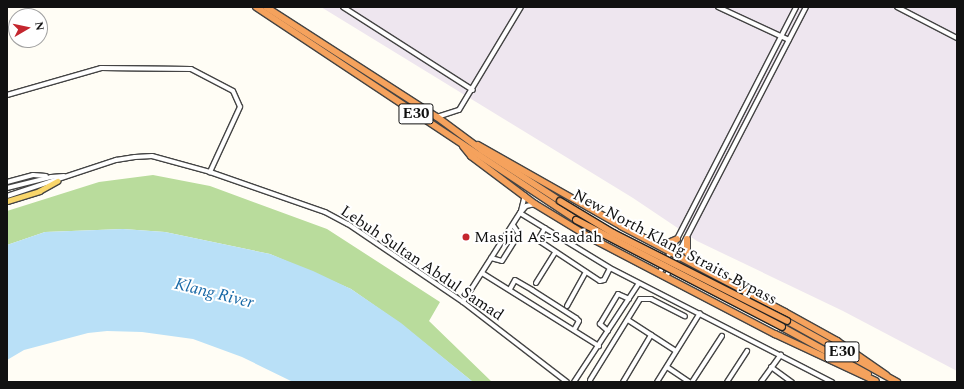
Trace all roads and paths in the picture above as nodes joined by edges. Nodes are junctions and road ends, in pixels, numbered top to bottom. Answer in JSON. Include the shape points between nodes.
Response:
{"nodes":[{"id":1,"x":256,"y":7,"type":"edge"},
{"id":2,"x":266,"y":7,"type":"edge"},
{"id":3,"x":343,"y":7,"type":"edge"},
{"id":4,"x":521,"y":7,"type":"edge"},
{"id":5,"x":718,"y":7,"type":"edge"},
{"id":6,"x":796,"y":7,"type":"edge"},
{"id":7,"x":806,"y":7,"type":"edge"},
{"id":8,"x":897,"y":7,"type":"edge"},
{"id":9,"x":780,"y":36,"type":"junction"},
{"id":10,"x":957,"y":38,"type":"edge"},
{"id":11,"x":789,"y":40,"type":"junction"},
{"id":12,"x":472,"y":90,"type":"junction"},
{"id":13,"x":7,"y":94,"type":"edge"},
{"id":14,"x":744,"y":108,"type":"junction"},
{"id":15,"x":752,"y":112,"type":"junction"},
{"id":16,"x":437,"y":116,"type":"junction"},
{"id":17,"x":478,"y":145,"type":"junction"},
{"id":18,"x":463,"y":146,"type":"junction"},
{"id":19,"x":210,"y":172,"type":"junction"},
{"id":20,"x":67,"y":176,"type":"junction"},
{"id":21,"x":51,"y":177,"type":"junction"},
{"id":22,"x":57,"y":181,"type":"junction"},
{"id":23,"x":7,"y":182,"type":"edge"},
{"id":24,"x":7,"y":188,"type":"edge"},
{"id":25,"x":7,"y":196,"type":"edge"},
{"id":26,"x":524,"y":196,"type":"junction"},
{"id":27,"x":7,"y":201,"type":"edge"},
{"id":28,"x":535,"y":204,"type":"junction"},
{"id":29,"x":520,"y":213,"type":"junction"},
{"id":30,"x":512,"y":225,"type":"junction"},
{"id":31,"x":545,"y":228,"type":"junction"},
{"id":32,"x":677,"y":239,"type":"junction"},
{"id":33,"x":687,"y":239,"type":"junction"},
{"id":34,"x":652,"y":242,"type":"junction"},
{"id":35,"x":555,"y":252,"type":"junction"},
{"id":36,"x":670,"y":252,"type":"junction"},
{"id":37,"x":678,"y":256,"type":"junction"},
{"id":38,"x":491,"y":258,"type":"junction"},
{"id":39,"x":693,"y":263,"type":"junction"},
{"id":40,"x":610,"y":268,"type":"junction"},
{"id":41,"x":586,"y":272,"type":"junction"},
{"id":42,"x":482,"y":273,"type":"junction"},
{"id":43,"x":659,"y":274,"type":"junction"},
{"id":44,"x":666,"y":277,"type":"junction"},
{"id":45,"x":536,"y":283,"type":"dead end"},
{"id":46,"x":639,"y":283,"type":"junction"},
{"id":47,"x":510,"y":290,"type":"junction"},
{"id":48,"x":629,"y":299,"type":"junction"},
{"id":49,"x":463,"y":302,"type":"junction"},
{"id":50,"x":567,"y":306,"type":"dead end"},
{"id":51,"x":700,"y":313,"type":"junction"},
{"id":52,"x":685,"y":316,"type":"dead end"},
{"id":53,"x":628,"y":320,"type":"junction"},
{"id":54,"x":574,"y":330,"type":"junction"},
{"id":55,"x":608,"y":331,"type":"junction"},
{"id":56,"x":651,"y":335,"type":"junction"},
{"id":57,"x":722,"y":336,"type":"dead end"},
{"id":58,"x":599,"y":346,"type":"junction"},
{"id":59,"x":676,"y":351,"type":"junction"},
{"id":60,"x":747,"y":351,"type":"dead end"},
{"id":61,"x":780,"y":354,"type":"junction"},
{"id":62,"x":667,"y":366,"type":"junction"},
{"id":63,"x":771,"y":367,"type":"junction"},
{"id":64,"x":886,"y":375,"type":"junction"},
{"id":65,"x":590,"y":380,"type":"dead end"},
{"id":66,"x":878,"y":381,"type":"edge"},
{"id":67,"x":566,"y":382,"type":"edge"},
{"id":68,"x":574,"y":382,"type":"edge"},
{"id":69,"x":623,"y":382,"type":"edge"},
{"id":70,"x":657,"y":382,"type":"edge"},
{"id":71,"x":689,"y":382,"type":"edge"},
{"id":72,"x":692,"y":382,"type":"edge"},
{"id":73,"x":727,"y":382,"type":"edge"},
{"id":74,"x":761,"y":382,"type":"edge"},
{"id":75,"x":792,"y":382,"type":"edge"},
{"id":76,"x":832,"y":382,"type":"edge"},
{"id":77,"x":897,"y":382,"type":"edge"}],
"edges":[{"from":1,"to":18,"type":"highway","name":"New North Klang Straits Bypass","number":"E30"},
{"from":2,"to":16,"type":"highway","name":"New North Klang Straits Bypass","number":"E30"},
{"from":3,"to":12,"type":"street"},
{"from":4,"to":12,"type":"street"},
{"from":5,"to":9,"type":"street"},
{"from":6,"to":9,"type":"street"},
{"from":7,"to":11,"type":"street"},
{"from":8,"to":10,"type":"street"},
{"from":9,"to":11,"type":"street"},
{"from":9,"to":14,"type":"street"},
{"from":11,"to":15,"type":"street"},
{"from":12,"to":16,"type":"street","via":[[454,113]]},
{"from":13,"to":19,"type":"street","via":[[101,68],[191,69],[233,91],[240,107]]},
{"from":14,"to":15,"type":"street"},
{"from":14,"to":32,"type":"street"},
{"from":15,"to":33,"type":"street"},
{"from":16,"to":17,"type":"highway","name":"New North Klang Straits Bypass","number":"E30"},
{"from":17,"to":34,"type":"highway"},
{"from":17,"to":64,"type":"highway","name":"New North Klang Straits Bypass","number":"E30","bridge":true,"via":[[483,151],[613,233]]},
{"from":18,"to":26,"type":"highway","via":[[471,156]]},
{"from":18,"to":66,"type":"highway","name":"New North Klang Straits Bypass","number":"E30","bridge":true,"via":[[576,220],[782,327]]},
{"from":19,"to":20,"type":"street","name":"Lebuh Sultan Abdul Samad","via":[[152,156],[116,160]]},
{"from":19,"to":49,"type":"street","name":"Lebuh Sultan Abdul Samad","via":[[325,212],[373,240]]},
{"from":20,"to":21,"type":"street","name":"Lebuh Sultan Abdul Samad"},
{"from":20,"to":22,"type":"street","name":"Lebuh Sultan Abdul Samad"},
{"from":21,"to":23,"type":"street","via":[[33,175]]},
{"from":21,"to":24,"type":"street","name":"Lebuh Sultan Abdul Samad"},
{"from":22,"to":25,"type":"street","name":"Lebuh Sultan Abdul Samad"},
{"from":22,"to":27,"type":"main road","via":[[33,193]]},
{"from":26,"to":28,"type":"highway"},
{"from":26,"to":29,"type":"street"},
{"from":28,"to":29,"type":"street","via":[[526,206]]},
{"from":28,"to":43,"type":"highway"},
{"from":29,"to":30,"type":"street"},
{"from":29,"to":31,"type":"street"},
{"from":30,"to":38,"type":"street"},
{"from":30,"to":38,"type":"street","via":[[519,234],[511,247],[501,262]]},
{"from":31,"to":35,"type":"street","via":[[538,240]]},
{"from":31,"to":40,"type":"street"},
{"from":32,"to":34,"type":"highway","via":[[666,244]]},
{"from":32,"to":36,"type":"street"},
{"from":33,"to":37,"type":"street"},
{"from":33,"to":39,"type":"highway","via":[[687,252]]},
{"from":34,"to":36,"type":"highway"},
{"from":35,"to":41,"type":"street"},
{"from":35,"to":45,"type":"street"},
{"from":36,"to":37,"type":"highway"},
{"from":36,"to":43,"type":"street"},
{"from":37,"to":39,"type":"highway"},
{"from":37,"to":44,"type":"street"},
{"from":38,"to":42,"type":"street"},
{"from":39,"to":64,"type":"highway","via":[[837,341]]},
{"from":40,"to":41,"type":"street","via":[[604,280],[600,281]]},
{"from":40,"to":46,"type":"street"},
{"from":41,"to":50,"type":"street"},
{"from":42,"to":47,"type":"street"},
{"from":42,"to":49,"type":"street"},
{"from":43,"to":44,"type":"highway"},
{"from":44,"to":66,"type":"highway","via":[[775,334]]},
{"from":46,"to":48,"type":"street"},
{"from":46,"to":51,"type":"street"},
{"from":47,"to":54,"type":"street"},
{"from":47,"to":54,"type":"street","via":[[515,280],[532,290],[576,318],[579,321]]},
{"from":48,"to":55,"type":"street"},
{"from":48,"to":55,"type":"street","via":[[618,294],[600,324]]},
{"from":49,"to":67,"type":"street","name":"Lebuh Sultan Abdul Samad"},
{"from":51,"to":59,"type":"street"},
{"from":51,"to":61,"type":"street"},
{"from":52,"to":53,"type":"street","via":[[645,297],[640,299]]},
{"from":53,"to":56,"type":"street"},
{"from":53,"to":65,"type":"street"},
{"from":54,"to":58,"type":"street"},
{"from":55,"to":58,"type":"street"},
{"from":56,"to":59,"type":"street"},
{"from":56,"to":69,"type":"street"},
{"from":57,"to":72,"type":"street"},
{"from":58,"to":68,"type":"street"},
{"from":59,"to":62,"type":"street"},
{"from":60,"to":73,"type":"street"},
{"from":61,"to":63,"type":"street"},
{"from":61,"to":76,"type":"street"},
{"from":62,"to":70,"type":"street"},
{"from":62,"to":71,"type":"street"},
{"from":63,"to":74,"type":"street"},
{"from":63,"to":75,"type":"street"},
{"from":64,"to":77,"type":"highway","name":"New North Klang Straits Bypass","number":"E30"}]}
